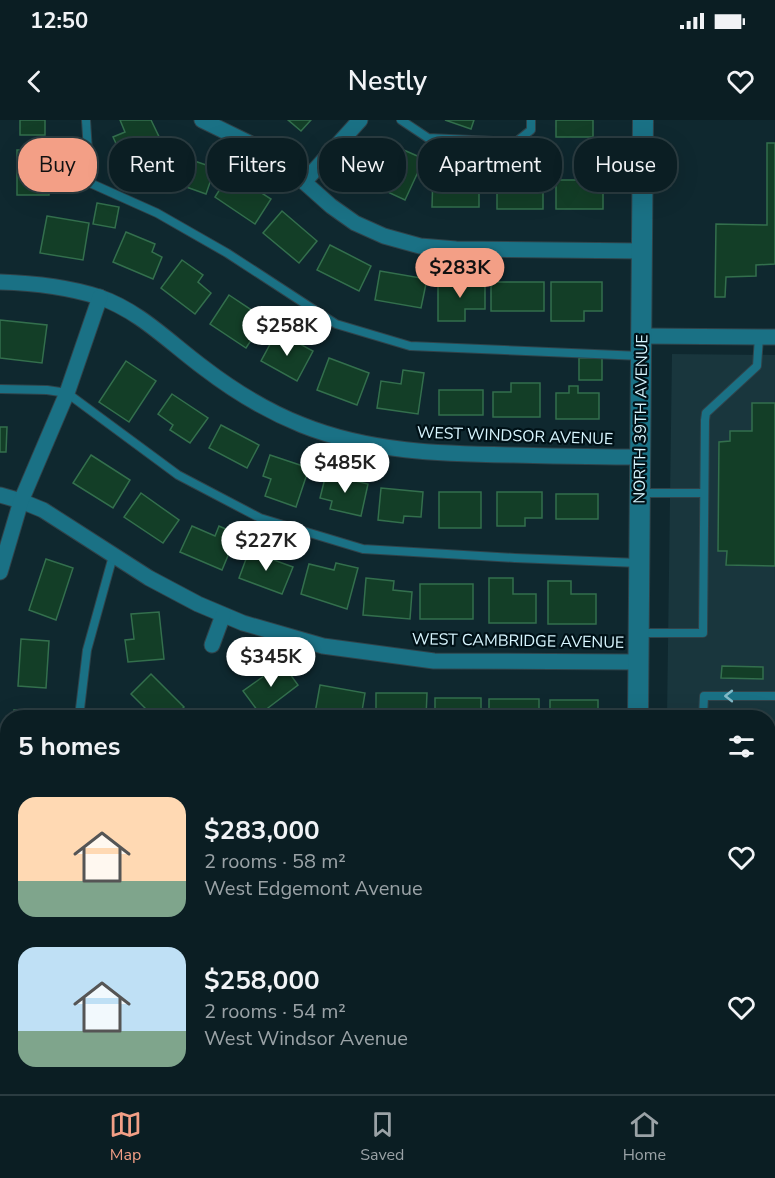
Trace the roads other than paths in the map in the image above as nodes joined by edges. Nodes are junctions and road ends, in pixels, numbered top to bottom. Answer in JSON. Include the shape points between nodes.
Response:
{"nodes":[{"id":1,"x":86,"y":120,"type":"edge"},
{"id":2,"x":202,"y":120,"type":"edge"},
{"id":3,"x":360,"y":120,"type":"edge"},
{"id":4,"x":401,"y":120,"type":"edge"},
{"id":5,"x":531,"y":120,"type":"edge"},
{"id":6,"x":643,"y":120,"type":"edge"},
{"id":7,"x":239,"y":138,"type":"edge"},
{"id":8,"x":307,"y":179,"type":"edge"},
{"id":9,"x":307,"y":185,"type":"edge"},
{"id":10,"x":642,"y":251,"type":"junction"},
{"id":11,"x":0,"y":282,"type":"edge"},
{"id":12,"x":100,"y":297,"type":"junction"},
{"id":13,"x":759,"y":337,"type":"junction"},
{"id":14,"x":775,"y":337,"type":"edge"},
{"id":15,"x":642,"y":346,"type":"junction"},
{"id":16,"x":0,"y":389,"type":"edge"},
{"id":17,"x":67,"y":393,"type":"junction"},
{"id":18,"x":640,"y":457,"type":"junction"},
{"id":19,"x":640,"y":493,"type":"junction"},
{"id":20,"x":704,"y":494,"type":"junction"},
{"id":21,"x":0,"y":495,"type":"edge"},
{"id":22,"x":21,"y":501,"type":"junction"},
{"id":23,"x":113,"y":556,"type":"junction"},
{"id":24,"x":639,"y":562,"type":"junction"},
{"id":25,"x":0,"y":572,"type":"edge"},
{"id":26,"x":223,"y":615,"type":"junction"},
{"id":27,"x":639,"y":633,"type":"junction"},
{"id":28,"x":212,"y":645,"type":"dead end"},
{"id":29,"x":638,"y":662,"type":"junction"},
{"id":30,"x":775,"y":696,"type":"edge"},
{"id":31,"x":80,"y":710,"type":"edge"},
{"id":32,"x":638,"y":710,"type":"edge"},
{"id":33,"x":704,"y":710,"type":"edge"}],
"edges":[{"from":1,"to":15,"type":"lane","via":[[90,183],[217,247],[336,324],[410,346]]},
{"from":2,"to":7,"type":"street"},
{"from":3,"to":8,"type":"street"},
{"from":4,"to":5,"type":"lane","via":[[428,138],[516,142],[531,130]]},
{"from":6,"to":10,"type":"street","name":"NORTH 39TH AVENUE"},
{"from":9,"to":10,"type":"street","via":[[355,223],[420,246]]},
{"from":10,"to":15,"type":"street","name":"NORTH 39TH AVENUE"},
{"from":11,"to":12,"type":"street","name":"WEST WINDSOR AVENUE","via":[[56,287]]},
{"from":12,"to":17,"type":"street"},
{"from":12,"to":18,"type":"street","name":"WEST WINDSOR AVENUE","via":[[154,326],[235,390],[280,416],[333,435],[440,454]]},
{"from":13,"to":14,"type":"street"},
{"from":13,"to":15,"type":"street"},
{"from":13,"to":20,"type":"lane","via":[[757,366],[706,413]]},
{"from":15,"to":18,"type":"street","name":"NORTH 39TH AVENUE"},
{"from":16,"to":17,"type":"lane"},
{"from":17,"to":22,"type":"street"},
{"from":17,"to":24,"type":"lane","via":[[178,476],[260,518],[363,549]]},
{"from":18,"to":19,"type":"street","name":"NORTH 39TH AVENUE"},
{"from":19,"to":20,"type":"lane"},
{"from":19,"to":24,"type":"street","name":"NORTH 39TH AVENUE"},
{"from":20,"to":27,"type":"lane","via":[[703,633]]},
{"from":21,"to":22,"type":"street","name":"WEST CAMBRIDGE AVENUE"},
{"from":22,"to":23,"type":"street","name":"WEST CAMBRIDGE AVENUE","via":[[43,510]]},
{"from":22,"to":25,"type":"street"},
{"from":23,"to":26,"type":"street","name":"WEST CAMBRIDGE AVENUE","via":[[149,579]]},
{"from":23,"to":31,"type":"lane","via":[[87,650]]},
{"from":24,"to":27,"type":"street","name":"NORTH 39TH AVENUE"},
{"from":26,"to":28,"type":"street"},
{"from":26,"to":29,"type":"street","name":"WEST CAMBRIDGE AVENUE","via":[[322,646],[435,661]]},
{"from":27,"to":29,"type":"street","name":"NORTH 39TH AVENUE"},
{"from":29,"to":32,"type":"street","name":"NORTH 39TH AVENUE"},
{"from":30,"to":33,"type":"lane","one_way":true,"via":[[704,696]]}]}
